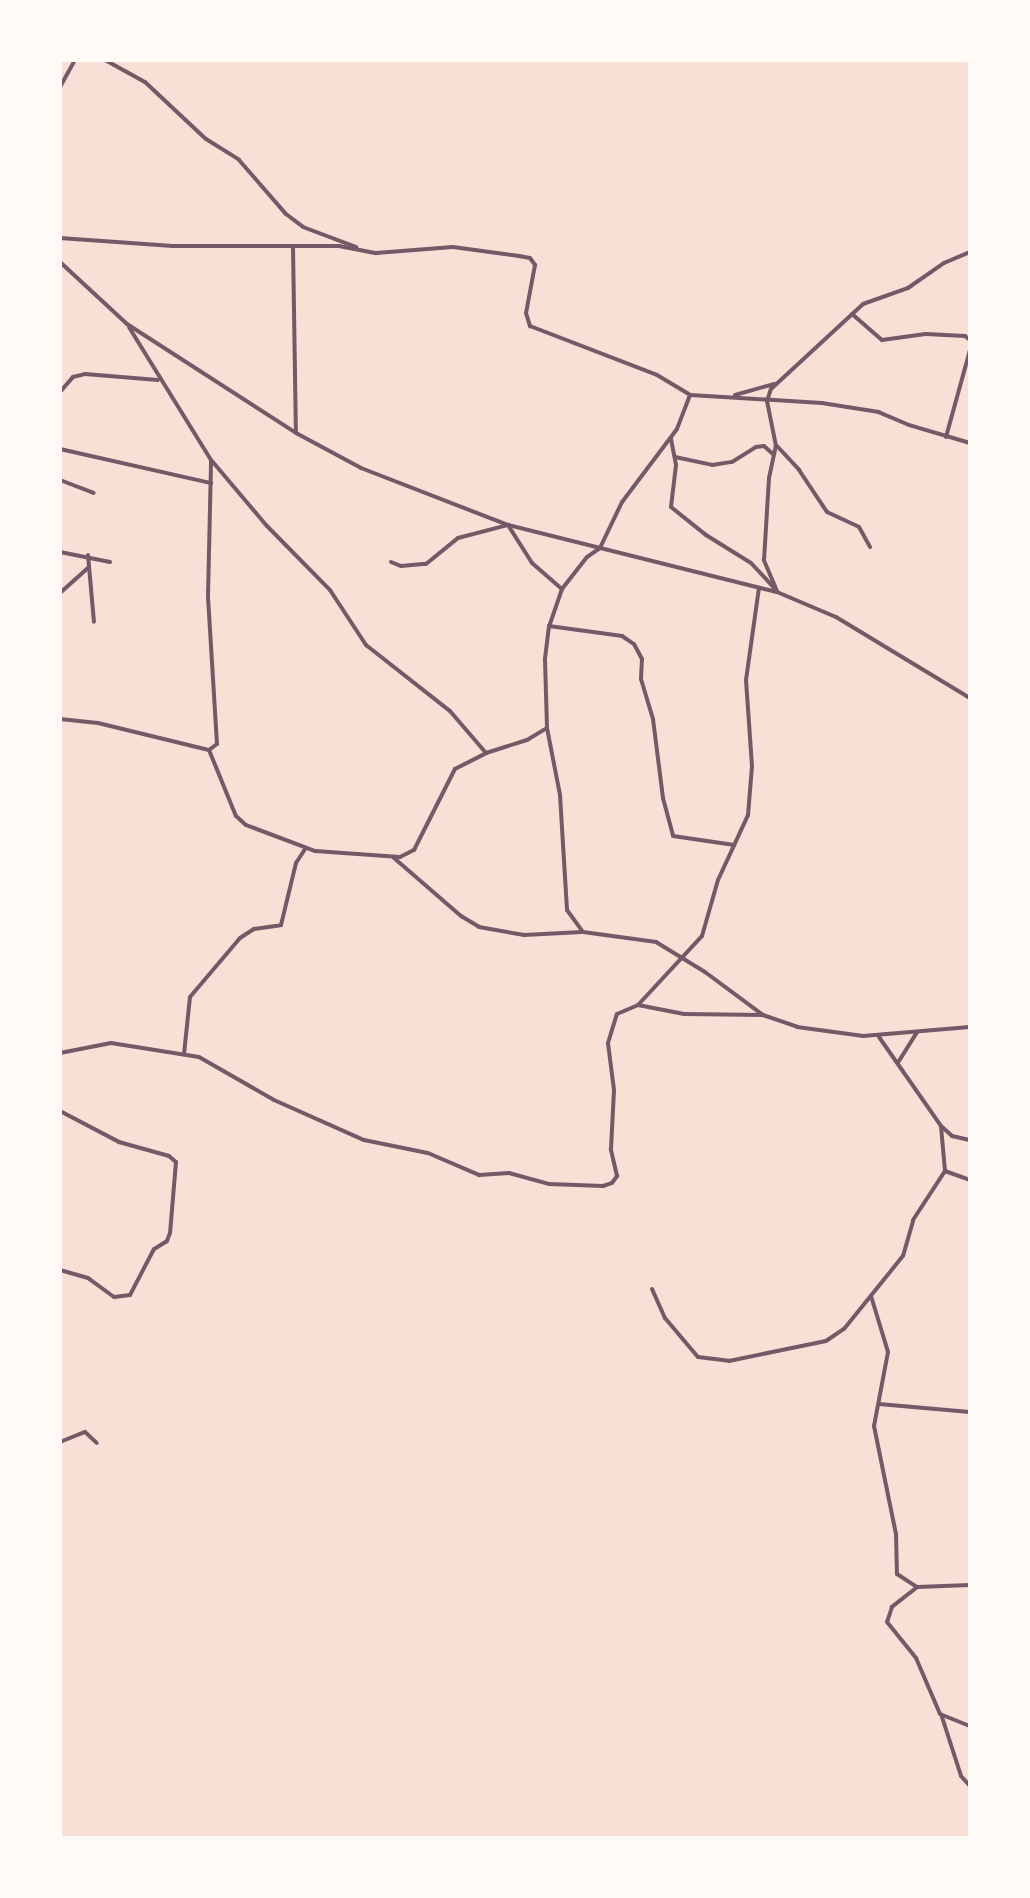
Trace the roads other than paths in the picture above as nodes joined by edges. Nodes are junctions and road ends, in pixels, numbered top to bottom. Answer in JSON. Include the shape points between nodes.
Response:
{"nodes":[{"id":1,"x":75,"y":60,"type":"edge"},
{"id":2,"x":105,"y":60,"type":"edge"},
{"id":3,"x":60,"y":87,"type":"edge"},
{"id":4,"x":60,"y":238,"type":"edge"},
{"id":5,"x":293,"y":246,"type":"junction"},
{"id":6,"x":367,"y":252,"type":"junction"},
{"id":7,"x":970,"y":252,"type":"edge"},
{"id":8,"x":60,"y":262,"type":"edge"},
{"id":9,"x":852,"y":314,"type":"junction"},
{"id":10,"x":127,"y":324,"type":"junction"},
{"id":11,"x":970,"y":340,"type":"edge"},
{"id":12,"x":970,"y":350,"type":"edge"},
{"id":13,"x":159,"y":380,"type":"junction"},
{"id":14,"x":774,"y":384,"type":"junction"},
{"id":15,"x":60,"y":392,"type":"edge"},
{"id":16,"x":690,"y":395,"type":"junction"},
{"id":17,"x":729,"y":396,"type":"junction"},
{"id":18,"x":767,"y":401,"type":"junction"},
{"id":19,"x":296,"y":433,"type":"junction"},
{"id":20,"x":946,"y":437,"type":"junction"},
{"id":21,"x":671,"y":438,"type":"junction"},
{"id":22,"x":970,"y":443,"type":"edge"},
{"id":23,"x":776,"y":446,"type":"junction"},
{"id":24,"x":60,"y":449,"type":"edge"},
{"id":25,"x":774,"y":455,"type":"junction"},
{"id":26,"x":675,"y":457,"type":"junction"},
{"id":27,"x":211,"y":460,"type":"junction"},
{"id":28,"x":60,"y":480,"type":"edge"},
{"id":29,"x":211,"y":483,"type":"junction"},
{"id":30,"x":94,"y":493,"type":"dead end"},
{"id":31,"x":508,"y":525,"type":"junction"},
{"id":32,"x":870,"y":547,"type":"dead end"},
{"id":33,"x":600,"y":548,"type":"junction"},
{"id":34,"x":60,"y":552,"type":"edge"},
{"id":35,"x":88,"y":555,"type":"junction"},
{"id":36,"x":110,"y":562,"type":"dead end"},
{"id":37,"x":391,"y":562,"type":"dead end"},
{"id":38,"x":90,"y":566,"type":"junction"},
{"id":39,"x":759,"y":588,"type":"junction"},
{"id":40,"x":562,"y":589,"type":"junction"},
{"id":41,"x":777,"y":592,"type":"junction"},
{"id":42,"x":60,"y":593,"type":"edge"},
{"id":43,"x":93,"y":622,"type":"dead end"},
{"id":44,"x":549,"y":626,"type":"junction"},
{"id":45,"x":970,"y":698,"type":"edge"},
{"id":46,"x":60,"y":719,"type":"edge"},
{"id":47,"x":547,"y":728,"type":"junction"},
{"id":48,"x":209,"y":750,"type":"junction"},
{"id":49,"x":486,"y":753,"type":"junction"},
{"id":50,"x":734,"y":845,"type":"junction"},
{"id":51,"x":305,"y":849,"type":"junction"},
{"id":52,"x":393,"y":858,"type":"junction"},
{"id":53,"x":583,"y":932,"type":"junction"},
{"id":54,"x":680,"y":959,"type":"junction"},
{"id":55,"x":638,"y":1005,"type":"junction"},
{"id":56,"x":763,"y":1015,"type":"junction"},
{"id":57,"x":970,"y":1027,"type":"edge"},
{"id":58,"x":917,"y":1032,"type":"junction"},
{"id":59,"x":879,"y":1036,"type":"junction"},
{"id":60,"x":60,"y":1053,"type":"edge"},
{"id":61,"x":184,"y":1054,"type":"junction"},
{"id":62,"x":899,"y":1061,"type":"junction"},
{"id":63,"x":60,"y":1111,"type":"edge"},
{"id":64,"x":940,"y":1126,"type":"junction"},
{"id":65,"x":970,"y":1140,"type":"edge"},
{"id":66,"x":945,"y":1171,"type":"junction"},
{"id":67,"x":970,"y":1180,"type":"edge"},
{"id":68,"x":60,"y":1269,"type":"edge"},
{"id":69,"x":652,"y":1289,"type":"dead end"},
{"id":70,"x":870,"y":1295,"type":"junction"},
{"id":71,"x":879,"y":1404,"type":"junction"},
{"id":72,"x":970,"y":1412,"type":"edge"},
{"id":73,"x":60,"y":1442,"type":"edge"},
{"id":74,"x":97,"y":1443,"type":"dead end"},
{"id":75,"x":970,"y":1585,"type":"edge"},
{"id":76,"x":917,"y":1587,"type":"junction"},
{"id":77,"x":942,"y":1716,"type":"junction"},
{"id":78,"x":970,"y":1726,"type":"edge"},
{"id":79,"x":970,"y":1786,"type":"edge"}],
"edges":[{"from":1,"to":3,"type":"street"},
{"from":2,"to":6,"type":"street","via":[[145,82],[206,139],[238,160],[286,214],[303,227]]},
{"from":4,"to":5,"type":"street","via":[[127,245]]},
{"from":5,"to":6,"type":"street","via":[[339,246]]},
{"from":5,"to":19,"type":"street"},
{"from":6,"to":16,"type":"street","via":[[453,247],[530,258],[535,268],[526,313],[528,324],[540,333],[657,375]]},
{"from":7,"to":9,"type":"street","via":[[944,263],[908,288],[863,304]]},
{"from":8,"to":10,"type":"street"},
{"from":9,"to":11,"type":"street","via":[[882,340],[926,334],[958,335]]},
{"from":9,"to":14,"type":"street"},
{"from":10,"to":13,"type":"street"},
{"from":10,"to":19,"type":"street"},
{"from":12,"to":20,"type":"street"},
{"from":13,"to":15,"type":"street","via":[[85,374],[73,377]]},
{"from":13,"to":27,"type":"street"},
{"from":14,"to":17,"type":"street"},
{"from":14,"to":18,"type":"street"},
{"from":16,"to":17,"type":"street"},
{"from":16,"to":21,"type":"street"},
{"from":17,"to":18,"type":"street"},
{"from":18,"to":20,"type":"street","via":[[822,403],[879,412]]},
{"from":18,"to":23,"type":"street"},
{"from":19,"to":31,"type":"street","via":[[397,484]]},
{"from":20,"to":22,"type":"street"},
{"from":21,"to":26,"type":"street"},
{"from":21,"to":33,"type":"street","via":[[622,502]]},
{"from":23,"to":25,"type":"street"},
{"from":23,"to":32,"type":"street","via":[[799,470],[827,512],[859,527]]},
{"from":24,"to":29,"type":"street"},
{"from":25,"to":26,"type":"street","via":[[764,447],[756,447],[732,462],[716,465]]},
{"from":25,"to":41,"type":"street","via":[[768,486],[764,560]]},
{"from":26,"to":41,"type":"street","via":[[671,507],[751,563]]},
{"from":27,"to":29,"type":"street"},
{"from":27,"to":49,"type":"street","via":[[267,526],[330,590],[366,645],[450,711]]},
{"from":28,"to":30,"type":"street"},
{"from":29,"to":48,"type":"street","via":[[208,596],[217,744]]},
{"from":31,"to":33,"type":"street"},
{"from":31,"to":37,"type":"street","via":[[458,538],[426,564],[401,566]]},
{"from":31,"to":40,"type":"street","via":[[532,563]]},
{"from":33,"to":39,"type":"street"},
{"from":33,"to":40,"type":"street","via":[[587,557]]},
{"from":34,"to":35,"type":"street"},
{"from":35,"to":36,"type":"street"},
{"from":35,"to":38,"type":"street"},
{"from":38,"to":42,"type":"street"},
{"from":38,"to":43,"type":"street"},
{"from":39,"to":41,"type":"street"},
{"from":39,"to":50,"type":"street","via":[[746,673],[752,766],[749,807]]},
{"from":40,"to":44,"type":"street"},
{"from":41,"to":45,"type":"street","via":[[836,617]]},
{"from":44,"to":47,"type":"street","via":[[544,660]]},
{"from":44,"to":50,"type":"street","via":[[622,636],[634,644],[643,664],[641,679],[654,719],[663,798],[672,836]]},
{"from":46,"to":48,"type":"street","via":[[98,723]]},
{"from":47,"to":49,"type":"street","via":[[527,741]]},
{"from":47,"to":53,"type":"street","via":[[559,785],[567,910]]},
{"from":48,"to":51,"type":"street","via":[[240,820]]},
{"from":49,"to":52,"type":"street","via":[[455,769],[414,850]]},
{"from":50,"to":54,"type":"street","via":[[718,880],[706,929]]},
{"from":51,"to":52,"type":"street"},
{"from":51,"to":61,"type":"street","via":[[296,863],[281,925],[254,929],[240,938],[193,992]]},
{"from":52,"to":53,"type":"street","via":[[479,927],[524,935]]},
{"from":53,"to":54,"type":"street","via":[[650,940]]},
{"from":54,"to":55,"type":"street"},
{"from":54,"to":56,"type":"street","via":[[705,972]]},
{"from":55,"to":56,"type":"street","via":[[684,1014]]},
{"from":55,"to":61,"type":"street","via":[[617,1014],[608,1034],[614,1101],[610,1149],[617,1176],[603,1186],[549,1184],[509,1173],[478,1174],[428,1153],[364,1140],[274,1100],[208,1061]]},
{"from":56,"to":59,"type":"street","via":[[797,1027]]},
{"from":57,"to":58,"type":"street"},
{"from":58,"to":59,"type":"street"},
{"from":58,"to":62,"type":"street"},
{"from":59,"to":62,"type":"street"},
{"from":60,"to":61,"type":"street","via":[[111,1043]]},
{"from":62,"to":64,"type":"street"},
{"from":63,"to":68,"type":"street","via":[[128,1146],[169,1156],[176,1162],[170,1233],[167,1241],[154,1249],[130,1295],[114,1297],[88,1278]]},
{"from":64,"to":65,"type":"street","via":[[952,1136]]},
{"from":64,"to":66,"type":"street"},
{"from":66,"to":67,"type":"street"},
{"from":66,"to":70,"type":"street","via":[[913,1220],[903,1256]]},
{"from":69,"to":70,"type":"street","via":[[665,1318],[694,1354],[729,1361],[826,1341],[844,1329]]},
{"from":70,"to":71,"type":"street","via":[[889,1358]]},
{"from":71,"to":72,"type":"street"},
{"from":71,"to":76,"type":"street","via":[[874,1426],[896,1534],[895,1569],[902,1581]]},
{"from":73,"to":74,"type":"street","via":[[85,1432]]},
{"from":75,"to":76,"type":"street"},
{"from":76,"to":77,"type":"street","via":[[892,1607],[887,1622],[915,1658]]},
{"from":77,"to":78,"type":"street"},
{"from":77,"to":79,"type":"street","via":[[961,1776]]}]}
